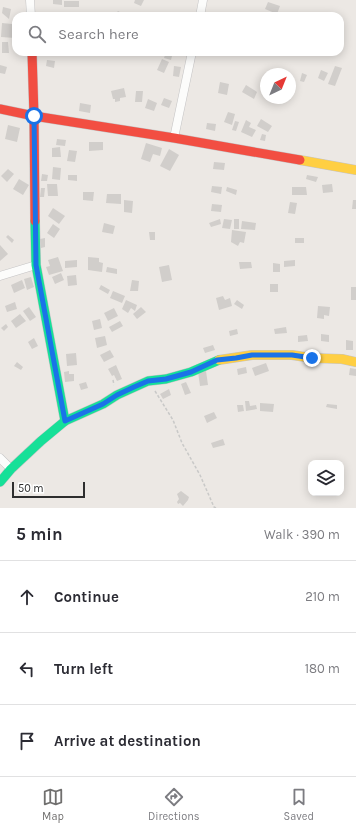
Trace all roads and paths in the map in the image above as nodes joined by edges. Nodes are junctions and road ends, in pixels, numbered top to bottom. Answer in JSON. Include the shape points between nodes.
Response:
{"nodes":[{"id":1,"x":30,"y":0,"type":"edge"},
{"id":2,"x":203,"y":0,"type":"edge"},
{"id":3,"x":31,"y":12,"type":"edge"},
{"id":4,"x":201,"y":12,"type":"edge"},
{"id":5,"x":32,"y":56,"type":"edge"},
{"id":6,"x":191,"y":56,"type":"edge"},
{"id":7,"x":0,"y":109,"type":"edge"},
{"id":8,"x":34,"y":116,"type":"junction"},
{"id":9,"x":174,"y":138,"type":"junction"},
{"id":10,"x":356,"y":170,"type":"edge"},
{"id":11,"x":36,"y":265,"type":"junction"},
{"id":12,"x":0,"y":276,"type":"edge"},
{"id":13,"x":356,"y":362,"type":"edge"},
{"id":14,"x":148,"y":381,"type":"junction"},
{"id":15,"x":65,"y":421,"type":"junction"},
{"id":16,"x":0,"y":458,"type":"edge"},
{"id":17,"x":11,"y":469,"type":"junction"},
{"id":18,"x":0,"y":482,"type":"edge"},
{"id":19,"x":216,"y":508,"type":"edge"}],
"edges":[{"from":1,"to":3,"type":"street"},
{"from":2,"to":4,"type":"street"},
{"from":5,"to":8,"type":"street"},
{"from":6,"to":9,"type":"street"},
{"from":7,"to":8,"type":"street"},
{"from":8,"to":9,"type":"street"},
{"from":8,"to":11,"type":"street"},
{"from":9,"to":10,"type":"street"},
{"from":11,"to":12,"type":"street"},
{"from":11,"to":15,"type":"street"},
{"from":13,"to":14,"type":"street","via":[[292,355],[252,355],[217,360],[191,372]]},
{"from":14,"to":15,"type":"street"},
{"from":14,"to":19,"type":"path","via":[[173,420],[182,443]]},
{"from":15,"to":17,"type":"street"},
{"from":16,"to":17,"type":"street"},
{"from":17,"to":18,"type":"street"}]}
